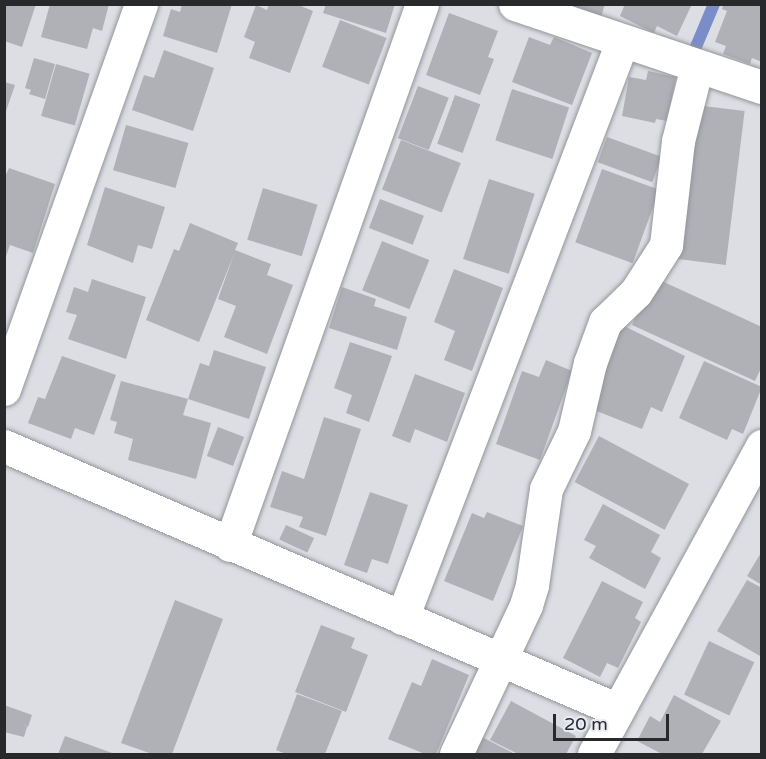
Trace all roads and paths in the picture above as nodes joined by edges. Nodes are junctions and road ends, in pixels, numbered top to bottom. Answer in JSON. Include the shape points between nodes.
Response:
{"nodes":[{"id":1,"x":141,"y":4,"type":"edge"},
{"id":2,"x":422,"y":4,"type":"edge"},
{"id":3,"x":514,"y":4,"type":"edge"},
{"id":4,"x":622,"y":42,"type":"junction"},
{"id":5,"x":697,"y":66,"type":"junction"},
{"id":6,"x":762,"y":87,"type":"edge"},
{"id":7,"x":4,"y":389,"type":"edge"},
{"id":8,"x":4,"y":446,"type":"edge"},
{"id":9,"x":762,"y":446,"type":"edge"},
{"id":10,"x":230,"y":544,"type":"junction"},
{"id":11,"x":402,"y":618,"type":"junction"},
{"id":12,"x":499,"y":659,"type":"junction"},
{"id":13,"x":618,"y":710,"type":"junction"},
{"id":14,"x":456,"y":754,"type":"edge"},
{"id":15,"x":594,"y":754,"type":"edge"}],
"edges":[{"from":1,"to":7,"type":"street"},
{"from":2,"to":10,"type":"street"},
{"from":3,"to":4,"type":"street"},
{"from":4,"to":5,"type":"street"},
{"from":4,"to":11,"type":"street"},
{"from":5,"to":6,"type":"street"},
{"from":5,"to":12,"type":"street","via":[[678,141],[666,245],[636,292],[605,322],[590,363],[574,430],[546,489],[532,585]]},
{"from":8,"to":10,"type":"street"},
{"from":9,"to":13,"type":"street"},
{"from":10,"to":11,"type":"street"},
{"from":11,"to":12,"type":"street"},
{"from":12,"to":13,"type":"street"},
{"from":12,"to":14,"type":"street"},
{"from":13,"to":15,"type":"street"}]}
